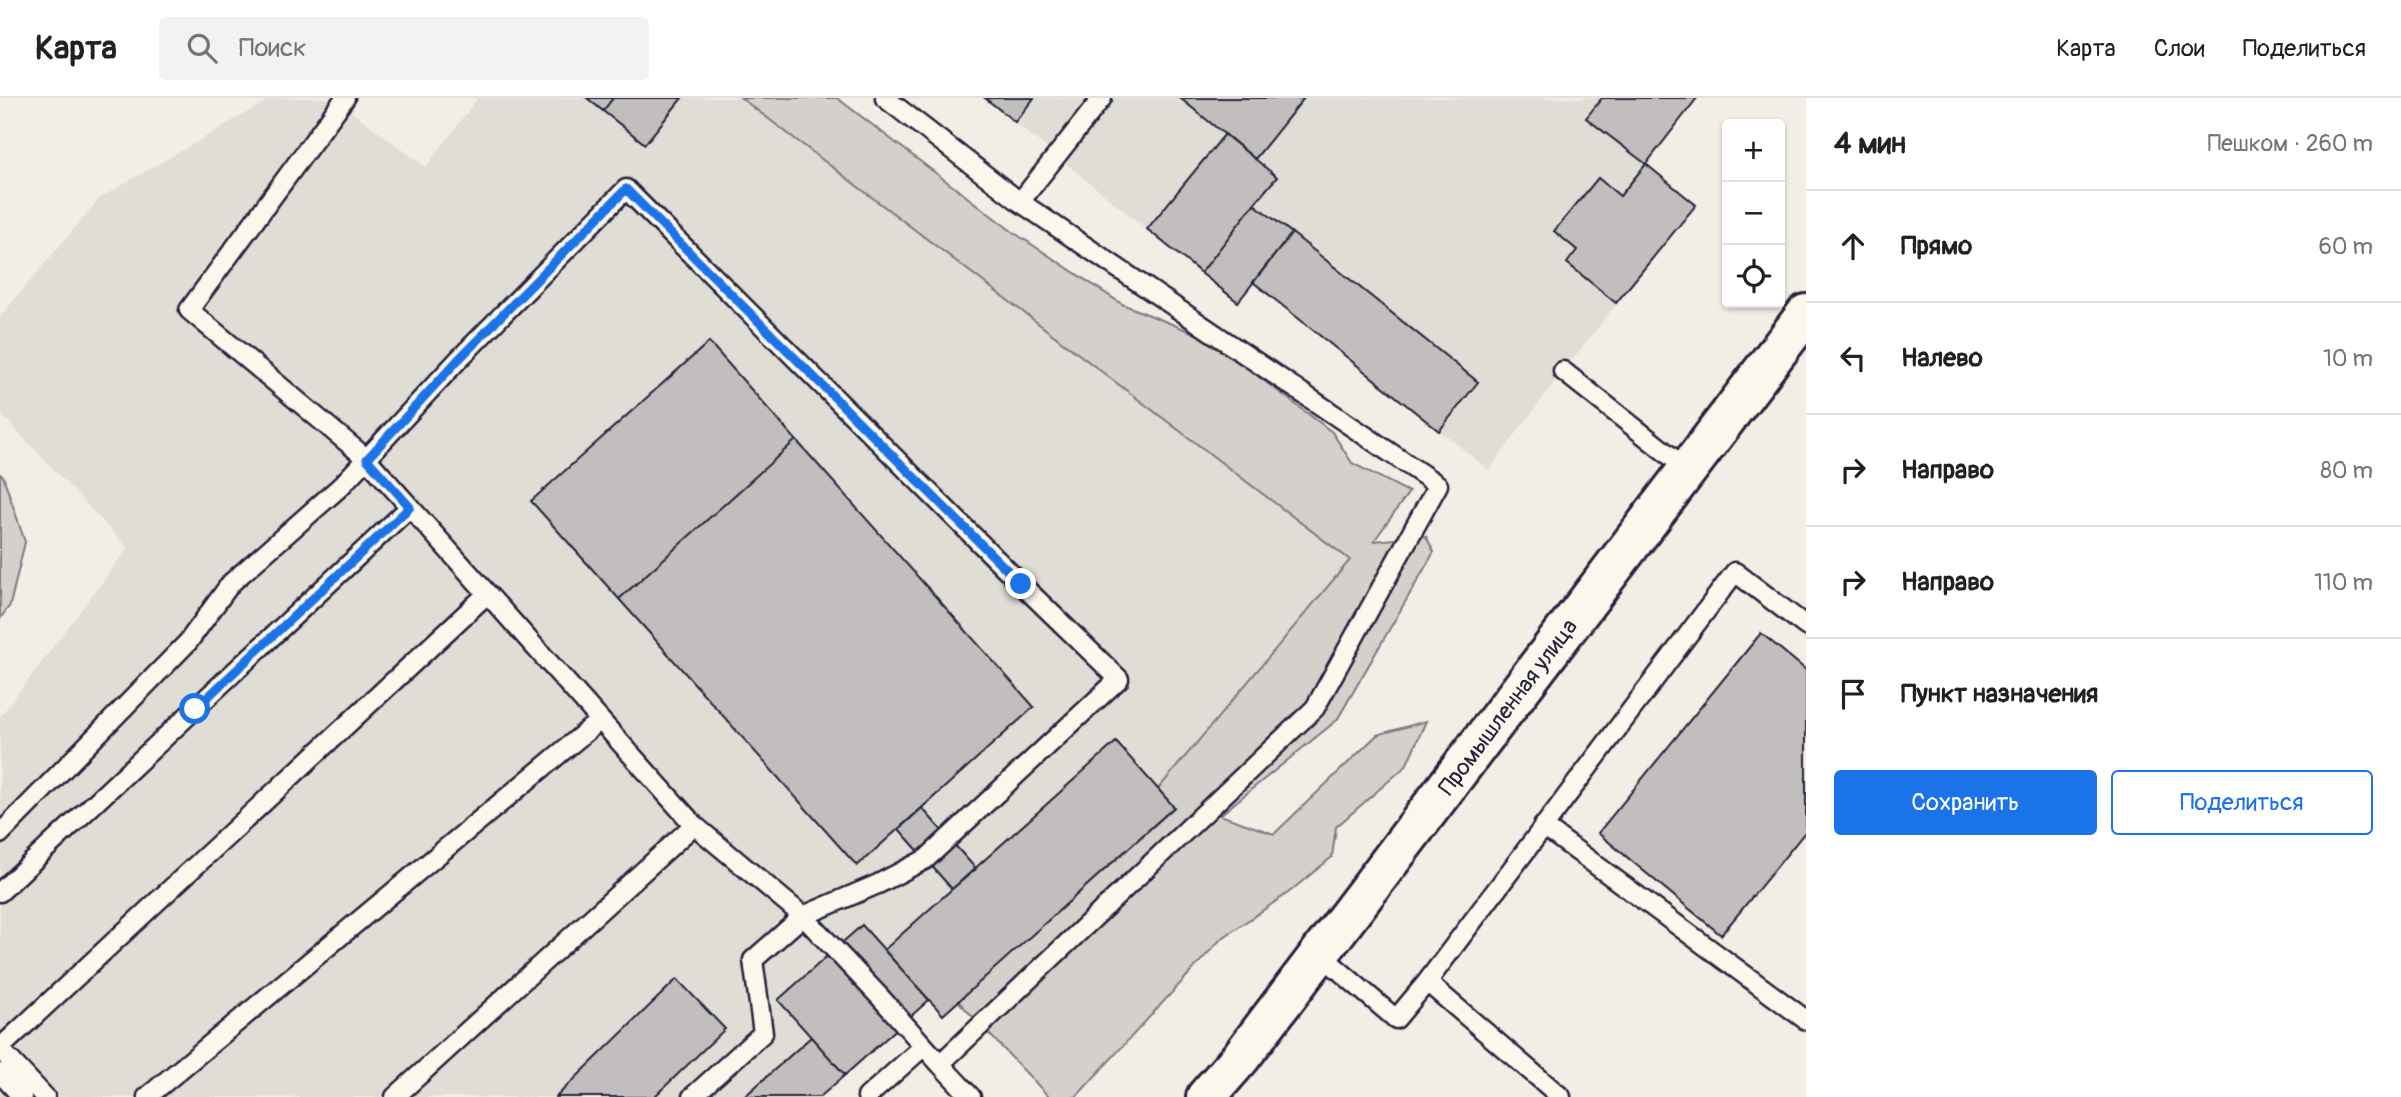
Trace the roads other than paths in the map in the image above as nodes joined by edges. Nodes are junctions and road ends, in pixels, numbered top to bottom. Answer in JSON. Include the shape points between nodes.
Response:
{"nodes":[{"id":1,"x":345,"y":98,"type":"edge"},
{"id":2,"x":885,"y":98,"type":"edge"},
{"id":3,"x":1102,"y":98,"type":"edge"},
{"id":4,"x":1020,"y":202,"type":"junction"},
{"id":5,"x":1806,"y":314,"type":"edge"},
{"id":6,"x":1563,"y":371,"type":"dead end"},
{"id":7,"x":367,"y":459,"type":"junction"},
{"id":8,"x":1688,"y":470,"type":"junction"},
{"id":9,"x":410,"y":507,"type":"junction"},
{"id":10,"x":488,"y":594,"type":"junction"},
{"id":11,"x":1806,"y":626,"type":"edge"},
{"id":12,"x":600,"y":720,"type":"junction"},
{"id":13,"x":694,"y":825,"type":"junction"},
{"id":14,"x":1543,"y":826,"type":"junction"},
{"id":15,"x":0,"y":834,"type":"edge"},
{"id":16,"x":0,"y":892,"type":"edge"},
{"id":17,"x":803,"y":916,"type":"junction"},
{"id":18,"x":1320,"y":954,"type":"junction"},
{"id":19,"x":1427,"y":982,"type":"junction"},
{"id":20,"x":1806,"y":1020,"type":"edge"},
{"id":21,"x":925,"y":1046,"type":"junction"},
{"id":22,"x":0,"y":1049,"type":"edge"},
{"id":23,"x":940,"y":1064,"type":"junction"},
{"id":24,"x":0,"y":1073,"type":"edge"},
{"id":25,"x":22,"y":1097,"type":"edge"},
{"id":26,"x":45,"y":1097,"type":"edge"},
{"id":27,"x":147,"y":1097,"type":"edge"},
{"id":28,"x":395,"y":1097,"type":"edge"},
{"id":29,"x":692,"y":1097,"type":"edge"},
{"id":30,"x":867,"y":1097,"type":"edge"},
{"id":31,"x":971,"y":1097,"type":"edge"},
{"id":32,"x":1206,"y":1097,"type":"edge"},
{"id":33,"x":1561,"y":1097,"type":"edge"}],
"edges":[{"from":1,"to":7,"type":"lane","via":[[189,310]]},
{"from":2,"to":4,"type":"lane"},
{"from":3,"to":4,"type":"lane"},
{"from":4,"to":23,"type":"lane","via":[[1438,485],[1315,708]]},
{"from":5,"to":8,"type":"street","name":"Промышленная улица"},
{"from":6,"to":8,"type":"lane"},
{"from":7,"to":9,"type":"lane"},
{"from":7,"to":15,"type":"lane","via":[[231,583],[188,642]]},
{"from":7,"to":17,"type":"lane","via":[[626,189],[1119,679],[926,859]]},
{"from":8,"to":18,"type":"street","name":"Промышленная улица"},
{"from":9,"to":10,"type":"lane"},
{"from":9,"to":16,"type":"lane"},
{"from":10,"to":12,"type":"lane"},
{"from":10,"to":22,"type":"lane"},
{"from":11,"to":14,"type":"lane","via":[[1735,572]]},
{"from":12,"to":13,"type":"lane"},
{"from":12,"to":27,"type":"lane"},
{"from":13,"to":17,"type":"lane"},
{"from":13,"to":28,"type":"lane"},
{"from":14,"to":19,"type":"lane"},
{"from":14,"to":20,"type":"lane"},
{"from":17,"to":21,"type":"lane"},
{"from":17,"to":29,"type":"lane","via":[[753,960],[762,1033]]},
{"from":18,"to":19,"type":"lane","via":[[1396,1019]]},
{"from":18,"to":32,"type":"street","name":"Промышленная улица"},
{"from":19,"to":33,"type":"lane"},
{"from":21,"to":23,"type":"lane"},
{"from":21,"to":30,"type":"lane"},
{"from":22,"to":26,"type":"lane"},
{"from":23,"to":31,"type":"lane"},
{"from":24,"to":25,"type":"lane"}]}
